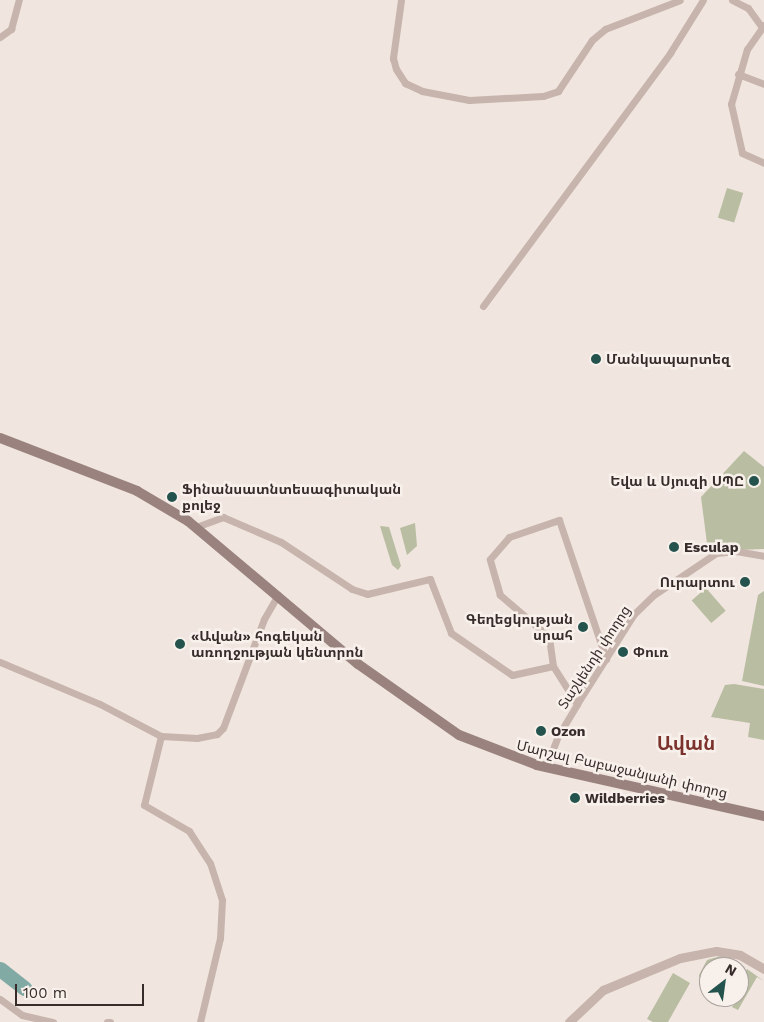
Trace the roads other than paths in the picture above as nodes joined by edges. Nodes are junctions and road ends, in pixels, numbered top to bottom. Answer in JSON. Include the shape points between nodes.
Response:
{"nodes":[{"id":1,"x":19,"y":0,"type":"edge"},
{"id":2,"x":401,"y":0,"type":"edge"},
{"id":3,"x":680,"y":0,"type":"edge"},
{"id":4,"x":703,"y":0,"type":"edge"},
{"id":5,"x":732,"y":0,"type":"edge"},
{"id":6,"x":763,"y":26,"type":"edge"},
{"id":7,"x":0,"y":37,"type":"edge"},
{"id":8,"x":738,"y":74,"type":"junction"},
{"id":9,"x":764,"y":84,"type":"edge"},
{"id":10,"x":764,"y":162,"type":"edge"},
{"id":11,"x":483,"y":306,"type":"dead end"},
{"id":12,"x":0,"y":438,"type":"edge"},
{"id":13,"x":196,"y":527,"type":"junction"},
{"id":14,"x":764,"y":556,"type":"edge"},
{"id":15,"x":278,"y":595,"type":"junction"},
{"id":16,"x":606,"y":659,"type":"junction"},
{"id":17,"x":0,"y":662,"type":"edge"},
{"id":18,"x":553,"y":666,"type":"junction"},
{"id":19,"x":577,"y":704,"type":"junction"},
{"id":20,"x":161,"y":736,"type":"junction"},
{"id":21,"x":546,"y":767,"type":"junction"},
{"id":22,"x":764,"y":816,"type":"edge"},
{"id":23,"x":764,"y":969,"type":"edge"},
{"id":24,"x":0,"y":999,"type":"edge"},
{"id":25,"x":53,"y":1022,"type":"edge"},
{"id":26,"x":200,"y":1022,"type":"edge"},
{"id":27,"x":569,"y":1022,"type":"edge"}],
"edges":[{"from":1,"to":7,"type":"street","via":[[11,29]]},
{"from":2,"to":3,"type":"street","via":[[393,58],[396,70],[405,83],[422,91],[469,100],[542,96],[558,91],[592,40],[605,29]]},
{"from":4,"to":11,"type":"street","via":[[670,53]]},
{"from":5,"to":6,"type":"street","via":[[748,8]]},
{"from":6,"to":8,"type":"street","via":[[747,49]]},
{"from":8,"to":9,"type":"street"},
{"from":8,"to":10,"type":"street","via":[[732,114],[742,154]]},
{"from":12,"to":13,"type":"main road","name":"Մարշալ Բաբաջանյանի փողոց","via":[[137,491]]},
{"from":13,"to":15,"type":"main road","name":"Մարշալ Բաբաջանյանի փողոց"},
{"from":13,"to":18,"type":"street","via":[[223,517],[281,542],[352,589],[367,594],[430,579],[451,633],[512,675]]},
{"from":14,"to":16,"type":"street","name":"Տաշկենդի փողոց","via":[[725,551],[699,562],[634,614]]},
{"from":15,"to":20,"type":"street","via":[[264,619],[224,728],[217,734],[197,738]]},
{"from":15,"to":21,"type":"main road","name":"Մարշալ Բաբաջանյանի փողոց","via":[[358,664],[416,707],[460,735],[504,755]]},
{"from":16,"to":18,"type":"street","via":[[559,520],[509,537],[490,558],[500,595],[550,637]]},
{"from":16,"to":19,"type":"street","name":"Տաշկենդի փողոց"},
{"from":17,"to":20,"type":"street","via":[[100,704]]},
{"from":18,"to":19,"type":"street"},
{"from":19,"to":21,"type":"street","name":"Տաշկենդի փողոց","via":[[558,736]]},
{"from":20,"to":26,"type":"street","via":[[144,804],[189,831],[210,864],[222,900],[220,938]]},
{"from":21,"to":22,"type":"main road","name":"Մարշալ Բաբաջանյանի փողոց"},
{"from":23,"to":27,"type":"street","via":[[740,955],[716,951],[680,958],[603,990]]},
{"from":24,"to":25,"type":"street","via":[[22,1016]]}]}
